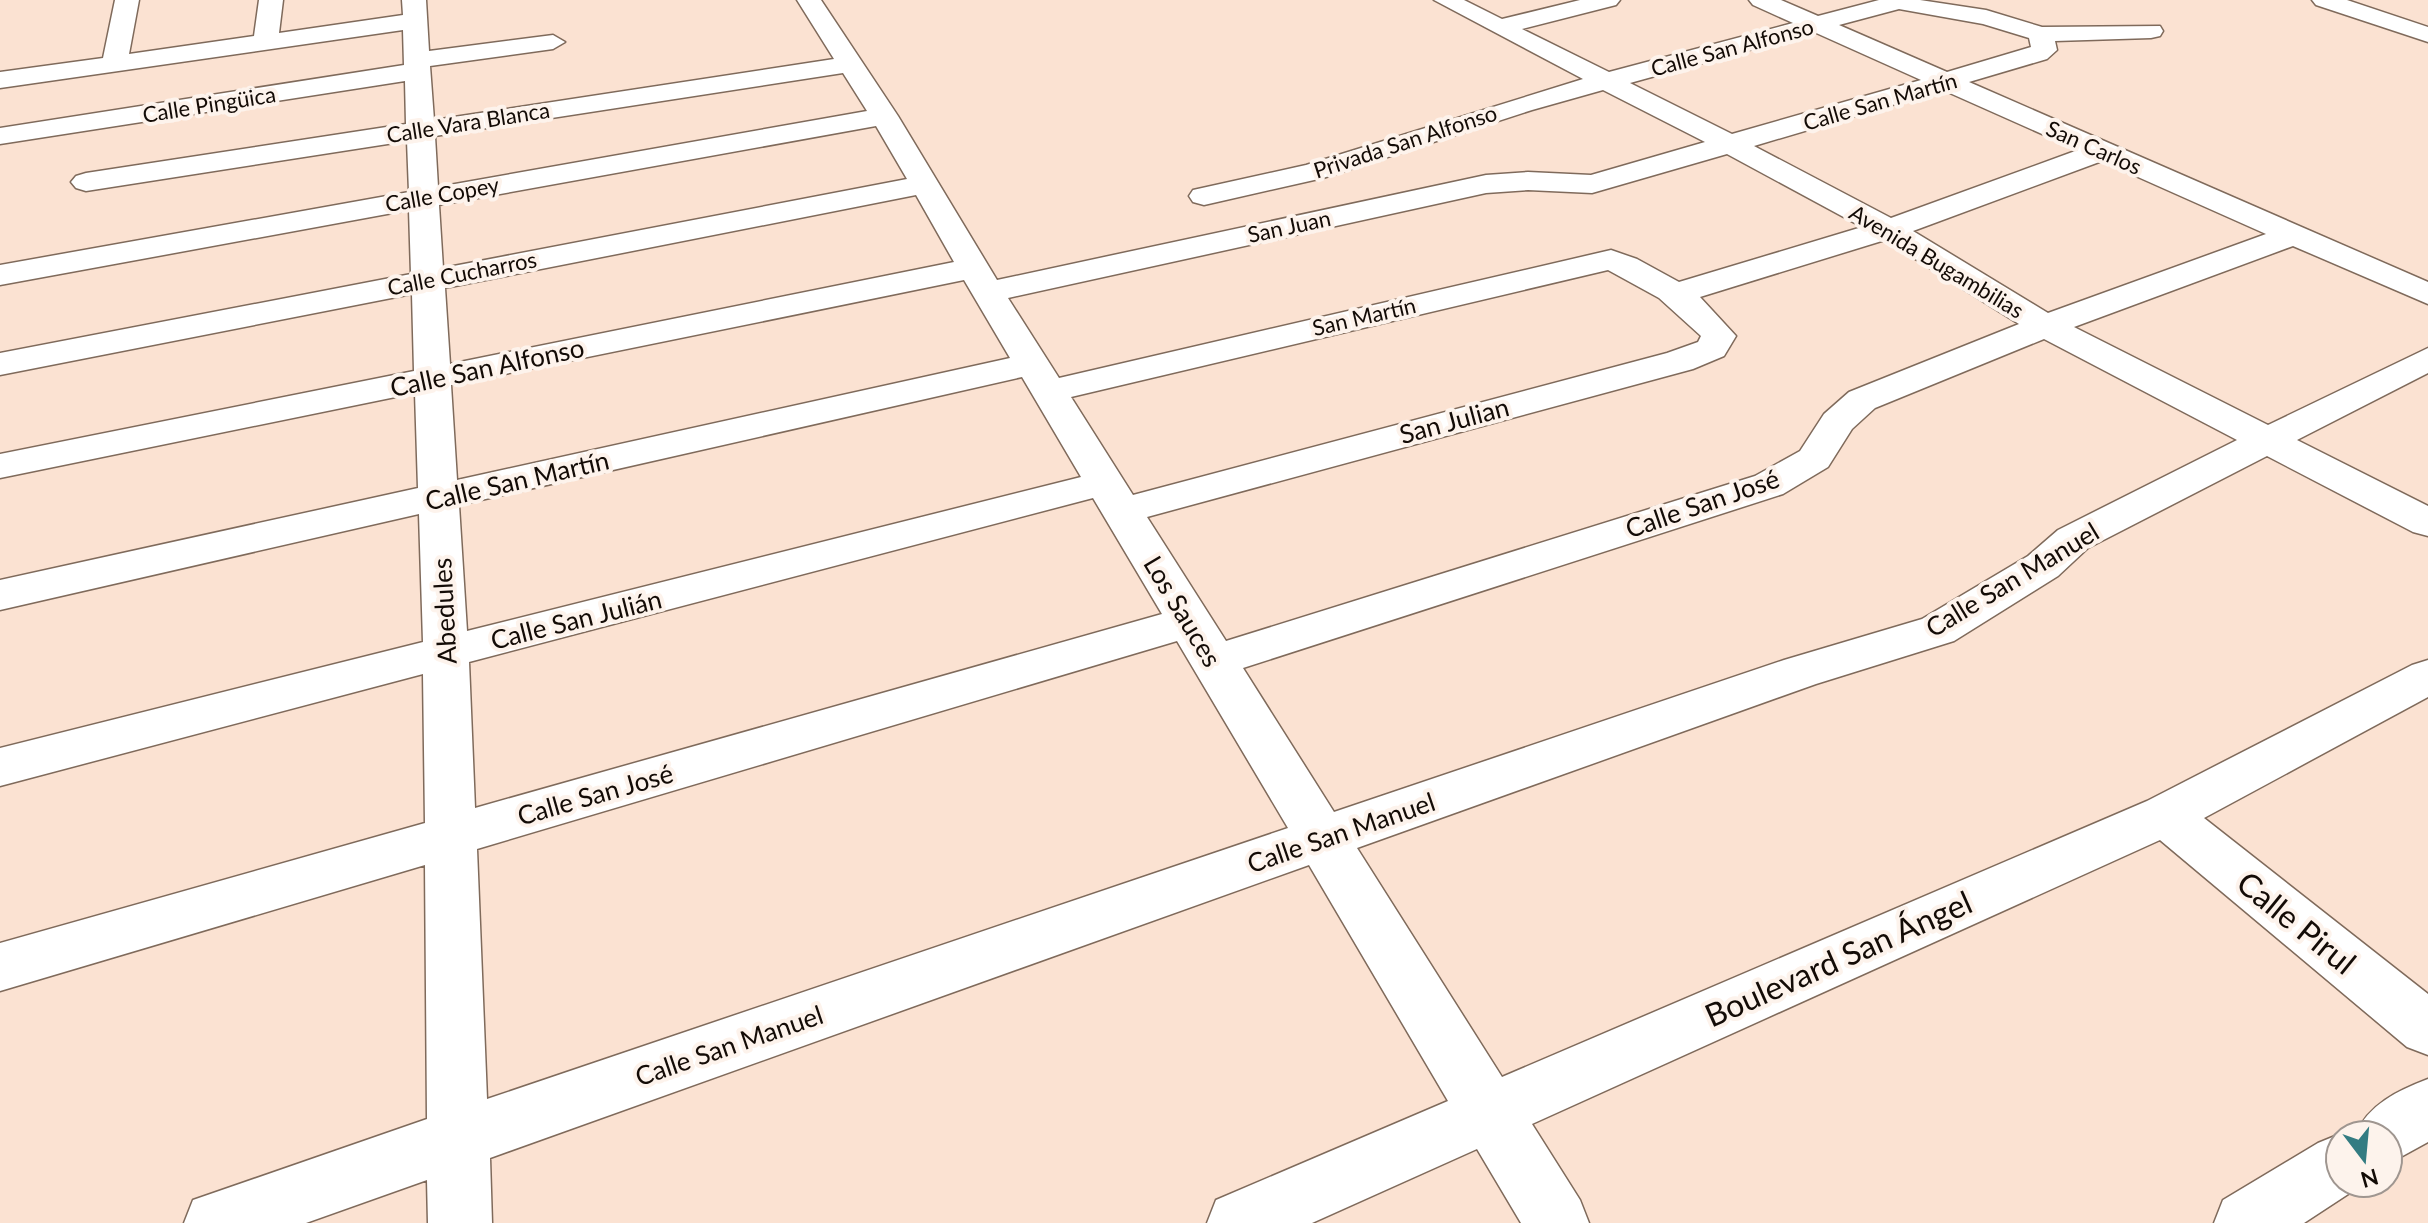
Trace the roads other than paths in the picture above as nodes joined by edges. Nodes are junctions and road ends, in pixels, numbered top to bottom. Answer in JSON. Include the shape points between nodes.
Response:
{"nodes":[{"id":1,"x":127,"y":0,"type":"edge"},
{"id":2,"x":271,"y":0,"type":"edge"},
{"id":3,"x":1446,"y":0,"type":"edge"},
{"id":4,"x":1608,"y":0,"type":"edge"},
{"id":5,"x":1761,"y":0,"type":"edge"},
{"id":6,"x":2324,"y":0,"type":"edge"},
{"id":7,"x":819,"y":1,"type":"edge"},
{"id":8,"x":1901,"y":1,"type":"edge"},
{"id":9,"x":414,"y":11,"type":"edge"},
{"id":10,"x":1816,"y":24,"type":"junction"},
{"id":11,"x":1500,"y":27,"type":"junction"},
{"id":12,"x":2151,"y":31,"type":"dead end"},
{"id":13,"x":2041,"y":34,"type":"junction"},
{"id":14,"x":2428,"y":35,"type":"edge"},
{"id":15,"x":553,"y":42,"type":"dead end"},
{"id":16,"x":265,"y":43,"type":"junction"},
{"id":17,"x":114,"y":64,"type":"junction"},
{"id":18,"x":850,"y":64,"type":"junction"},
{"id":19,"x":417,"y":66,"type":"junction"},
{"id":20,"x":0,"y":80,"type":"edge"},
{"id":21,"x":1605,"y":81,"type":"junction"},
{"id":22,"x":1948,"y":82,"type":"junction"},
{"id":23,"x":884,"y":116,"type":"junction"},
{"id":24,"x":420,"y":129,"type":"junction"},
{"id":25,"x":0,"y":136,"type":"edge"},
{"id":26,"x":1732,"y":145,"type":"junction"},
{"id":27,"x":2103,"y":151,"type":"junction"},
{"id":28,"x":86,"y":182,"type":"dead end"},
{"id":29,"x":1592,"y":184,"type":"joint"},
{"id":30,"x":924,"y":185,"type":"junction"},
{"id":31,"x":1204,"y":196,"type":"dead end"},
{"id":32,"x":424,"y":198,"type":"junction"},
{"id":33,"x":1889,"y":229,"type":"junction"},
{"id":34,"x":2291,"y":236,"type":"junction"},
{"id":35,"x":0,"y":275,"type":"edge"},
{"id":36,"x":428,"y":279,"type":"junction"},
{"id":37,"x":981,"y":280,"type":"junction"},
{"id":38,"x":1674,"y":294,"type":"junction"},
{"id":39,"x":2428,"y":294,"type":"edge"},
{"id":40,"x":2045,"y":326,"type":"junction"},
{"id":41,"x":2428,"y":359,"type":"edge"},
{"id":42,"x":0,"y":364,"type":"edge"},
{"id":43,"x":1041,"y":378,"type":"junction"},
{"id":44,"x":432,"y":379,"type":"junction"},
{"id":45,"x":2267,"y":440,"type":"junction"},
{"id":46,"x":0,"y":466,"type":"edge"},
{"id":47,"x":438,"y":497,"type":"junction"},
{"id":48,"x":1113,"y":497,"type":"junction"},
{"id":49,"x":2428,"y":523,"type":"edge"},
{"id":50,"x":0,"y":595,"type":"edge"},
{"id":51,"x":1202,"y":642,"type":"junction"},
{"id":52,"x":446,"y":652,"type":"junction"},
{"id":53,"x":2428,"y":677,"type":"edge"},
{"id":54,"x":0,"y":767,"type":"edge"},
{"id":55,"x":2165,"y":815,"type":"junction"},
{"id":56,"x":450,"y":836,"type":"junction"},
{"id":57,"x":1322,"y":838,"type":"junction"},
{"id":58,"x":0,"y":967,"type":"edge"},
{"id":59,"x":2428,"y":1029,"type":"edge"},
{"id":60,"x":2428,"y":1108,"type":"edge"},
{"id":61,"x":1489,"y":1112,"type":"junction"},
{"id":62,"x":2404,"y":1123,"type":"edge"},
{"id":63,"x":458,"y":1139,"type":"junction"},
{"id":64,"x":2324,"y":1174,"type":"edge"},
{"id":65,"x":216,"y":1223,"type":"edge"},
{"id":66,"x":460,"y":1223,"type":"edge"},
{"id":67,"x":1239,"y":1223,"type":"edge"},
{"id":68,"x":1557,"y":1223,"type":"edge"},
{"id":69,"x":2246,"y":1223,"type":"edge"}],
"edges":[{"from":1,"to":17,"type":"street"},
{"from":2,"to":16,"type":"street"},
{"from":3,"to":11,"type":"street","name":"Avenida Bugambilias"},
{"from":4,"to":11,"type":"street"},
{"from":5,"to":10,"type":"street","name":"San Carlos"},
{"from":6,"to":14,"type":"street"},
{"from":7,"to":18,"type":"street","name":"Los Sauces"},
{"from":8,"to":10,"type":"street","name":"Calle San Alfonso"},
{"from":8,"to":13,"type":"street"},
{"from":9,"to":16,"type":"street"},
{"from":9,"to":19,"type":"street","name":"Abedules"},
{"from":10,"to":21,"type":"street","name":"Calle San Alfonso"},
{"from":10,"to":22,"type":"street","name":"San Carlos"},
{"from":11,"to":21,"type":"street","name":"Avenida Bugambilias"},
{"from":12,"to":13,"type":"street"},
{"from":13,"to":22,"type":"street","name":"Calle San Martín","via":[[2044,50],[2038,54]]},
{"from":15,"to":19,"type":"street","name":"Calle Pingüica"},
{"from":16,"to":17,"type":"street"},
{"from":17,"to":20,"type":"street"},
{"from":18,"to":23,"type":"street","name":"Los Sauces"},
{"from":18,"to":24,"type":"street","name":"Calle Vara Blanca"},
{"from":19,"to":24,"type":"street","name":"Abedules"},
{"from":19,"to":25,"type":"street","name":"Calle Pingüica"},
{"from":21,"to":26,"type":"street","name":"Avenida Bugambilias"},
{"from":21,"to":31,"type":"street","name":"Privada San Alfonso","via":[[1313,172]]},
{"from":22,"to":26,"type":"street","name":"Calle San Martín"},
{"from":22,"to":27,"type":"street","name":"San Carlos"},
{"from":23,"to":30,"type":"street","name":"Los Sauces"},
{"from":23,"to":32,"type":"street","name":"Calle Copey"},
{"from":24,"to":28,"type":"street","name":"Calle Vara Blanca"},
{"from":24,"to":32,"type":"street","name":"Abedules"},
{"from":26,"to":29,"type":"street","name":"Calle San Martín"},
{"from":26,"to":33,"type":"street","name":"Avenida Bugambilias"},
{"from":27,"to":33,"type":"street"},
{"from":27,"to":34,"type":"street","name":"San Carlos"},
{"from":29,"to":37,"type":"street","name":"San Juan","via":[[1486,184]]},
{"from":30,"to":36,"type":"street","name":"Calle Cucharros"},
{"from":30,"to":37,"type":"street","name":"Los Sauces"},
{"from":32,"to":35,"type":"street","name":"Calle Copey"},
{"from":32,"to":36,"type":"street","name":"Abedules"},
{"from":33,"to":38,"type":"street"},
{"from":33,"to":40,"type":"street","name":"Avenida Bugambilias"},
{"from":34,"to":39,"type":"street","name":"San Carlos"},
{"from":34,"to":40,"type":"street","name":"Calle San José"},
{"from":36,"to":42,"type":"street","name":"Calle Cucharros"},
{"from":36,"to":44,"type":"street","name":"Abedules"},
{"from":37,"to":43,"type":"street","name":"Los Sauces"},
{"from":37,"to":44,"type":"street","name":"Calle San Alfonso"},
{"from":38,"to":43,"type":"street","name":"San Martín","via":[[1624,265],[1597,261]]},
{"from":38,"to":48,"type":"street","name":"San Julian","via":[[1719,336],[1712,349]]},
{"from":40,"to":45,"type":"street","name":"Avenida Bugambilias"},
{"from":40,"to":51,"type":"street","name":"Calle San José","via":[[1862,400],[1837,422],[1814,459],[1769,485]]},
{"from":41,"to":45,"type":"street","name":"Calle San Manuel"},
{"from":43,"to":47,"type":"street","name":"Calle San Martín"},
{"from":43,"to":48,"type":"street","name":"Los Sauces"},
{"from":44,"to":46,"type":"street","name":"Calle San Alfonso"},
{"from":44,"to":47,"type":"street","name":"Abedules"},
{"from":45,"to":49,"type":"street","name":"Avenida Bugambilias"},
{"from":45,"to":57,"type":"street","name":"Calle San Manuel","via":[[2073,539],[2043,566],[1938,630],[1800,672]]},
{"from":47,"to":50,"type":"street","name":"Calle San Martín"},
{"from":47,"to":52,"type":"street","name":"Abedules"},
{"from":48,"to":51,"type":"street","name":"Los Sauces"},
{"from":48,"to":52,"type":"street","name":"Calle San Julián"},
{"from":51,"to":56,"type":"street","name":"Calle San José"},
{"from":51,"to":57,"type":"street","name":"Los Sauces"},
{"from":52,"to":54,"type":"street","name":"Calle San Julián"},
{"from":52,"to":56,"type":"street","name":"Abedules"},
{"from":53,"to":55,"type":"street","name":"Boulevard San Ángel"},
{"from":55,"to":59,"type":"street","name":"Calle Pirul"},
{"from":55,"to":61,"type":"street","name":"Boulevard San Ángel"},
{"from":56,"to":58,"type":"street","name":"Calle San José"},
{"from":56,"to":63,"type":"street","name":"Abedules"},
{"from":57,"to":61,"type":"street","name":"Los Sauces"},
{"from":57,"to":63,"type":"street","name":"Calle San Manuel"},
{"from":60,"to":62,"type":"street"},
{"from":61,"to":67,"type":"street","name":"Boulevard San Ángel"},
{"from":61,"to":68,"type":"street","name":"Los Sauces"},
{"from":63,"to":65,"type":"street","name":"Calle San Manuel"},
{"from":63,"to":66,"type":"street","name":"Abedules"},
{"from":64,"to":69,"type":"street"}]}
